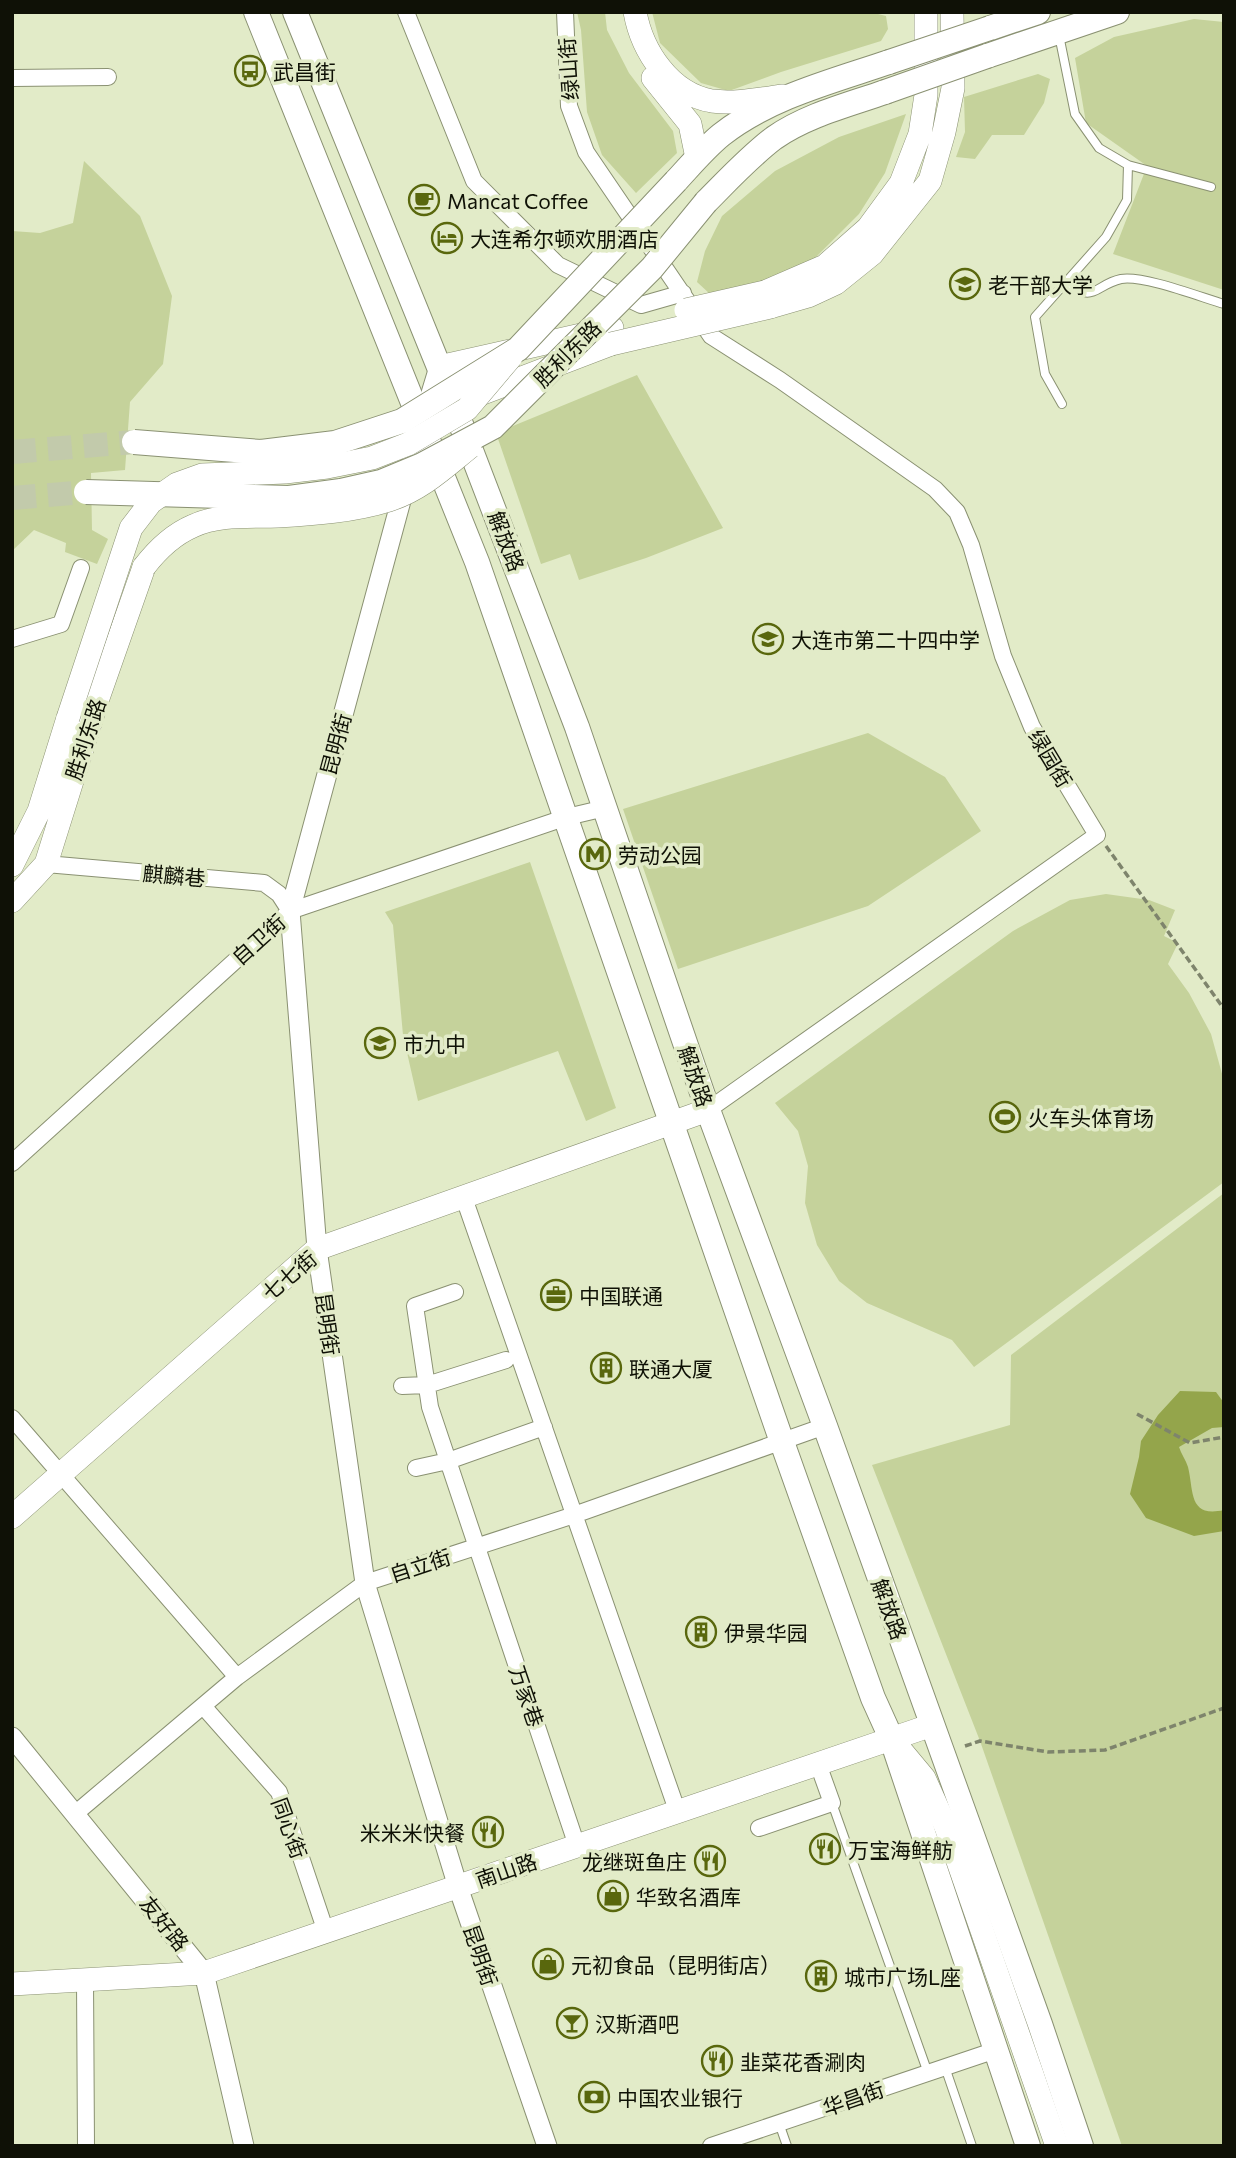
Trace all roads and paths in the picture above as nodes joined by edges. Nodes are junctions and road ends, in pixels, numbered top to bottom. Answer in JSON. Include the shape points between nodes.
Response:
{"nodes":[{"id":1,"x":256,"y":12,"type":"edge"},
{"id":2,"x":295,"y":12,"type":"edge"},
{"id":3,"x":406,"y":12,"type":"edge"},
{"id":4,"x":565,"y":12,"type":"edge"},
{"id":5,"x":623,"y":12,"type":"edge"},
{"id":6,"x":635,"y":12,"type":"edge"},
{"id":7,"x":926,"y":12,"type":"edge"},
{"id":8,"x":952,"y":12,"type":"edge"},
{"id":9,"x":1038,"y":12,"type":"edge"},
{"id":10,"x":1117,"y":12,"type":"edge"},
{"id":11,"x":1058,"y":32,"type":"junction"},
{"id":12,"x":108,"y":76,"type":"dead end"},
{"id":13,"x":12,"y":78,"type":"edge"},
{"id":14,"x":793,"y":95,"type":"junction"},
{"id":15,"x":697,"y":158,"type":"junction"},
{"id":16,"x":1128,"y":165,"type":"junction"},
{"id":17,"x":1211,"y":187,"type":"dead end"},
{"id":18,"x":1065,"y":283,"type":"junction"},
{"id":19,"x":683,"y":293,"type":"junction"},
{"id":20,"x":767,"y":300,"type":"junction"},
{"id":21,"x":1224,"y":304,"type":"edge"},
{"id":22,"x":611,"y":336,"type":"junction"},
{"id":23,"x":712,"y":336,"type":"joint"},
{"id":24,"x":518,"y":349,"type":"junction"},
{"id":25,"x":439,"y":367,"type":"junction"},
{"id":26,"x":1062,"y":404,"type":"dead end"},
{"id":27,"x":452,"y":405,"type":"junction"},
{"id":28,"x":422,"y":423,"type":"junction"},
{"id":29,"x":494,"y":427,"type":"junction"},
{"id":30,"x":134,"y":442,"type":"tunnel mouth"},
{"id":31,"x":86,"y":492,"type":"tunnel mouth"},
{"id":32,"x":81,"y":568,"type":"dead end"},
{"id":33,"x":12,"y":639,"type":"edge"},
{"id":34,"x":605,"y":808,"type":"junction"},
{"id":35,"x":567,"y":817,"type":"junction"},
{"id":36,"x":1097,"y":835,"type":"junction"},
{"id":37,"x":46,"y":864,"type":"junction"},
{"id":38,"x":12,"y":865,"type":"edge"},
{"id":39,"x":12,"y":901,"type":"edge"},
{"id":40,"x":290,"y":911,"type":"junction"},
{"id":41,"x":1224,"y":1009,"type":"edge"},
{"id":42,"x":708,"y":1110,"type":"junction"},
{"id":43,"x":671,"y":1123,"type":"junction"},
{"id":44,"x":12,"y":1163,"type":"edge"},
{"id":45,"x":464,"y":1199,"type":"junction"},
{"id":46,"x":317,"y":1249,"type":"junction"},
{"id":47,"x":455,"y":1292,"type":"dead end"},
{"id":48,"x":506,"y":1360,"type":"dead end"},
{"id":49,"x":426,"y":1385,"type":"junction"},
{"id":50,"x":402,"y":1387,"type":"dead end"},
{"id":51,"x":1137,"y":1414,"type":"dead end"},
{"id":52,"x":12,"y":1418,"type":"edge"},
{"id":53,"x":825,"y":1426,"type":"junction"},
{"id":54,"x":544,"y":1427,"type":"junction"},
{"id":55,"x":1224,"y":1437,"type":"edge"},
{"id":56,"x":782,"y":1442,"type":"junction"},
{"id":57,"x":448,"y":1461,"type":"junction"},
{"id":58,"x":416,"y":1468,"type":"dead end"},
{"id":59,"x":61,"y":1475,"type":"junction"},
{"id":60,"x":574,"y":1515,"type":"junction"},
{"id":61,"x":12,"y":1517,"type":"edge"},
{"id":62,"x":476,"y":1546,"type":"junction"},
{"id":63,"x":365,"y":1583,"type":"junction"},
{"id":64,"x":237,"y":1677,"type":"junction"},
{"id":65,"x":203,"y":1706,"type":"junction"},
{"id":66,"x":1224,"y":1708,"type":"edge"},
{"id":67,"x":932,"y":1725,"type":"junction"},
{"id":68,"x":12,"y":1737,"type":"edge"},
{"id":69,"x":892,"y":1740,"type":"junction"},
{"id":70,"x":965,"y":1745,"type":"dead end"},
{"id":71,"x":818,"y":1764,"type":"junction"},
{"id":72,"x":832,"y":1802,"type":"junction"},
{"id":73,"x":76,"y":1813,"type":"junction"},
{"id":74,"x":678,"y":1813,"type":"junction"},
{"id":75,"x":759,"y":1828,"type":"dead end"},
{"id":76,"x":577,"y":1846,"type":"junction"},
{"id":77,"x":458,"y":1888,"type":"junction"},
{"id":78,"x":326,"y":1932,"type":"junction"},
{"id":79,"x":204,"y":1973,"type":"junction"},
{"id":80,"x":85,"y":1980,"type":"junction"},
{"id":81,"x":12,"y":1984,"type":"edge"},
{"id":82,"x":996,"y":2050,"type":"junction"},
{"id":83,"x":944,"y":2067,"type":"junction"},
{"id":84,"x":928,"y":2073,"type":"junction"},
{"id":85,"x":779,"y":2123,"type":"junction"},
{"id":86,"x":86,"y":2146,"type":"edge"},
{"id":87,"x":244,"y":2146,"type":"edge"},
{"id":88,"x":547,"y":2146,"type":"edge"},
{"id":89,"x":711,"y":2146,"type":"edge"},
{"id":90,"x":787,"y":2146,"type":"edge"},
{"id":91,"x":972,"y":2146,"type":"edge"},
{"id":92,"x":1028,"y":2146,"type":"edge"},
{"id":93,"x":1057,"y":2146,"type":"edge"},
{"id":94,"x":1081,"y":2146,"type":"edge"}],
"edges":[{"from":1,"to":28,"type":"main road","name":"解放路"},
{"from":2,"to":25,"type":"main road","name":"解放路"},
{"from":3,"to":19,"type":"street","via":[[474,181],[558,265],[641,305]]},
{"from":4,"to":19,"type":"street","name":"绿山街","via":[[569,106],[586,152]]},
{"from":5,"to":15,"type":"main road","via":[[626,30],[651,76],[690,124]]},
{"from":6,"to":14,"type":"main road","via":[[652,57],[665,76],[687,91],[711,100]]},
{"from":7,"to":20,"type":"main road","via":[[926,95],[920,134],[901,183],[868,228],[825,266]]},
{"from":8,"to":20,"type":"main road","via":[[953,88],[930,181],[872,254],[836,283],[808,296]]},
{"from":9,"to":14,"type":"main road","bridge":true},
{"from":10,"to":11,"type":"main road","name":"胜利东路"},
{"from":11,"to":16,"type":"lane","via":[[1075,114],[1099,148]]},
{"from":11,"to":29,"type":"main road","name":"胜利东路","bridge":true,"via":[[814,116],[776,137],[706,202],[652,268]]},
{"from":12,"to":13,"type":"street"},
{"from":14,"to":15,"type":"main road","via":[[722,135]]},
{"from":15,"to":24,"type":"main road","bridge":true},
{"from":16,"to":17,"type":"lane"},
{"from":16,"to":18,"type":"lane","via":[[1127,200],[1106,237]]},
{"from":18,"to":21,"type":"lane","via":[[1091,293],[1122,279],[1156,283]]},
{"from":18,"to":26,"type":"lane","via":[[1035,317],[1045,374]]},
{"from":19,"to":23,"type":"street","name":"绿山街"},
{"from":20,"to":22,"type":"main road","bridge":true},
{"from":22,"to":25,"type":"main road"},
{"from":22,"to":27,"type":"main road"},
{"from":23,"to":36,"type":"street","name":"绿园街","via":[[935,489],[957,512],[1003,656],[1032,727]]},
{"from":24,"to":30,"type":"main road","bridge":true,"via":[[402,421],[335,443],[261,452]]},
{"from":24,"to":38,"type":"main road","bridge":true,"via":[[467,409],[408,444],[327,467],[202,475],[177,484],[151,502],[131,528],[40,811]]},
{"from":25,"to":27,"type":"main road","name":"解放路"},
{"from":25,"to":28,"type":"street","name":"昆明街"},
{"from":27,"to":34,"type":"main road","name":"解放路"},
{"from":28,"to":35,"type":"main road","name":"解放路","via":[[477,562]]},
{"from":28,"to":40,"type":"street","name":"昆明街"},
{"from":29,"to":31,"type":"main road","name":"胜利东路","bridge":true,"via":[[422,465],[381,482],[341,491],[289,498]]},
{"from":29,"to":37,"type":"main road","name":"胜利东路","bridge":true,"via":[[427,482],[391,499],[346,509],[228,517],[194,525],[156,552],[144,567]]},
{"from":32,"to":33,"type":"street","via":[[61,624]]},
{"from":34,"to":35,"type":"street","name":"自卫街"},
{"from":34,"to":42,"type":"main road","name":"解放路"},
{"from":35,"to":40,"type":"street","name":"自卫街"},
{"from":35,"to":43,"type":"main road","name":"解放路"},
{"from":36,"to":41,"type":"path"},
{"from":36,"to":42,"type":"street"},
{"from":37,"to":39,"type":"main road","name":"胜利东路"},
{"from":37,"to":40,"type":"street","name":"麒麟巷","via":[[264,883],[279,894]]},
{"from":40,"to":44,"type":"street","name":"自卫街"},
{"from":40,"to":46,"type":"street","name":"昆明街"},
{"from":42,"to":43,"type":"main road","name":"七七街"},
{"from":42,"to":53,"type":"main road","name":"解放路"},
{"from":43,"to":45,"type":"main road","name":"七七街"},
{"from":43,"to":56,"type":"main road","name":"解放路"},
{"from":45,"to":46,"type":"main road","name":"七七街"},
{"from":45,"to":54,"type":"street"},
{"from":46,"to":59,"type":"main road","name":"七七街"},
{"from":46,"to":63,"type":"street","name":"昆明街"},
{"from":47,"to":49,"type":"street","name":"万家巷","via":[[415,1306]]},
{"from":48,"to":49,"type":"street"},
{"from":49,"to":50,"type":"street"},
{"from":49,"to":57,"type":"street","name":"万家巷"},
{"from":51,"to":55,"type":"path","via":[[1190,1443]]},
{"from":52,"to":59,"type":"street"},
{"from":53,"to":56,"type":"street","name":"自立街"},
{"from":53,"to":67,"type":"main road","name":"解放路"},
{"from":54,"to":57,"type":"street"},
{"from":54,"to":60,"type":"street"},
{"from":56,"to":60,"type":"street","name":"自立街"},
{"from":56,"to":69,"type":"main road","name":"解放路"},
{"from":57,"to":58,"type":"street"},
{"from":57,"to":62,"type":"street","name":"万家巷"},
{"from":59,"to":61,"type":"main road","name":"七七街"},
{"from":59,"to":64,"type":"street"},
{"from":60,"to":62,"type":"street","name":"自立街"},
{"from":60,"to":74,"type":"street"},
{"from":62,"to":63,"type":"street","name":"自立街"},
{"from":62,"to":76,"type":"street","name":"万家巷"},
{"from":63,"to":64,"type":"street","name":"自立街"},
{"from":63,"to":77,"type":"street","name":"昆明街"},
{"from":64,"to":65,"type":"street","name":"自立街"},
{"from":65,"to":73,"type":"street","name":"自立街"},
{"from":65,"to":78,"type":"street","name":"同心街","via":[[279,1792]]},
{"from":66,"to":70,"type":"path","via":[[1105,1750],[1048,1752],[980,1741]]},
{"from":67,"to":69,"type":"main road","name":"南山路"},
{"from":67,"to":94,"type":"main road","name":"解放路"},
{"from":68,"to":73,"type":"street","name":"友好路"},
{"from":69,"to":71,"type":"main road","name":"南山路"},
{"from":69,"to":82,"type":"main road","name":"解放路"},
{"from":69,"to":93,"type":"main road","via":[[925,1778],[946,1827]]},
{"from":71,"to":72,"type":"street"},
{"from":71,"to":74,"type":"main road","name":"南山路"},
{"from":72,"to":75,"type":"street"},
{"from":72,"to":84,"type":"lane"},
{"from":73,"to":79,"type":"street","name":"友好路"},
{"from":74,"to":76,"type":"main road","name":"南山路"},
{"from":76,"to":77,"type":"main road","name":"南山路"},
{"from":77,"to":78,"type":"main road","name":"南山路"},
{"from":77,"to":88,"type":"street","name":"昆明街"},
{"from":78,"to":79,"type":"main road","name":"南山路"},
{"from":79,"to":80,"type":"main road","name":"南山路"},
{"from":79,"to":87,"type":"street","name":"友好路"},
{"from":80,"to":81,"type":"main road","name":"南山路"},
{"from":80,"to":86,"type":"street"},
{"from":82,"to":83,"type":"street","name":"华昌街"},
{"from":82,"to":92,"type":"main road","name":"解放路"},
{"from":83,"to":84,"type":"street","name":"华昌街"},
{"from":83,"to":91,"type":"lane"},
{"from":84,"to":85,"type":"street","name":"华昌街"},
{"from":85,"to":89,"type":"street","name":"华昌街"},
{"from":85,"to":90,"type":"lane"}]}
